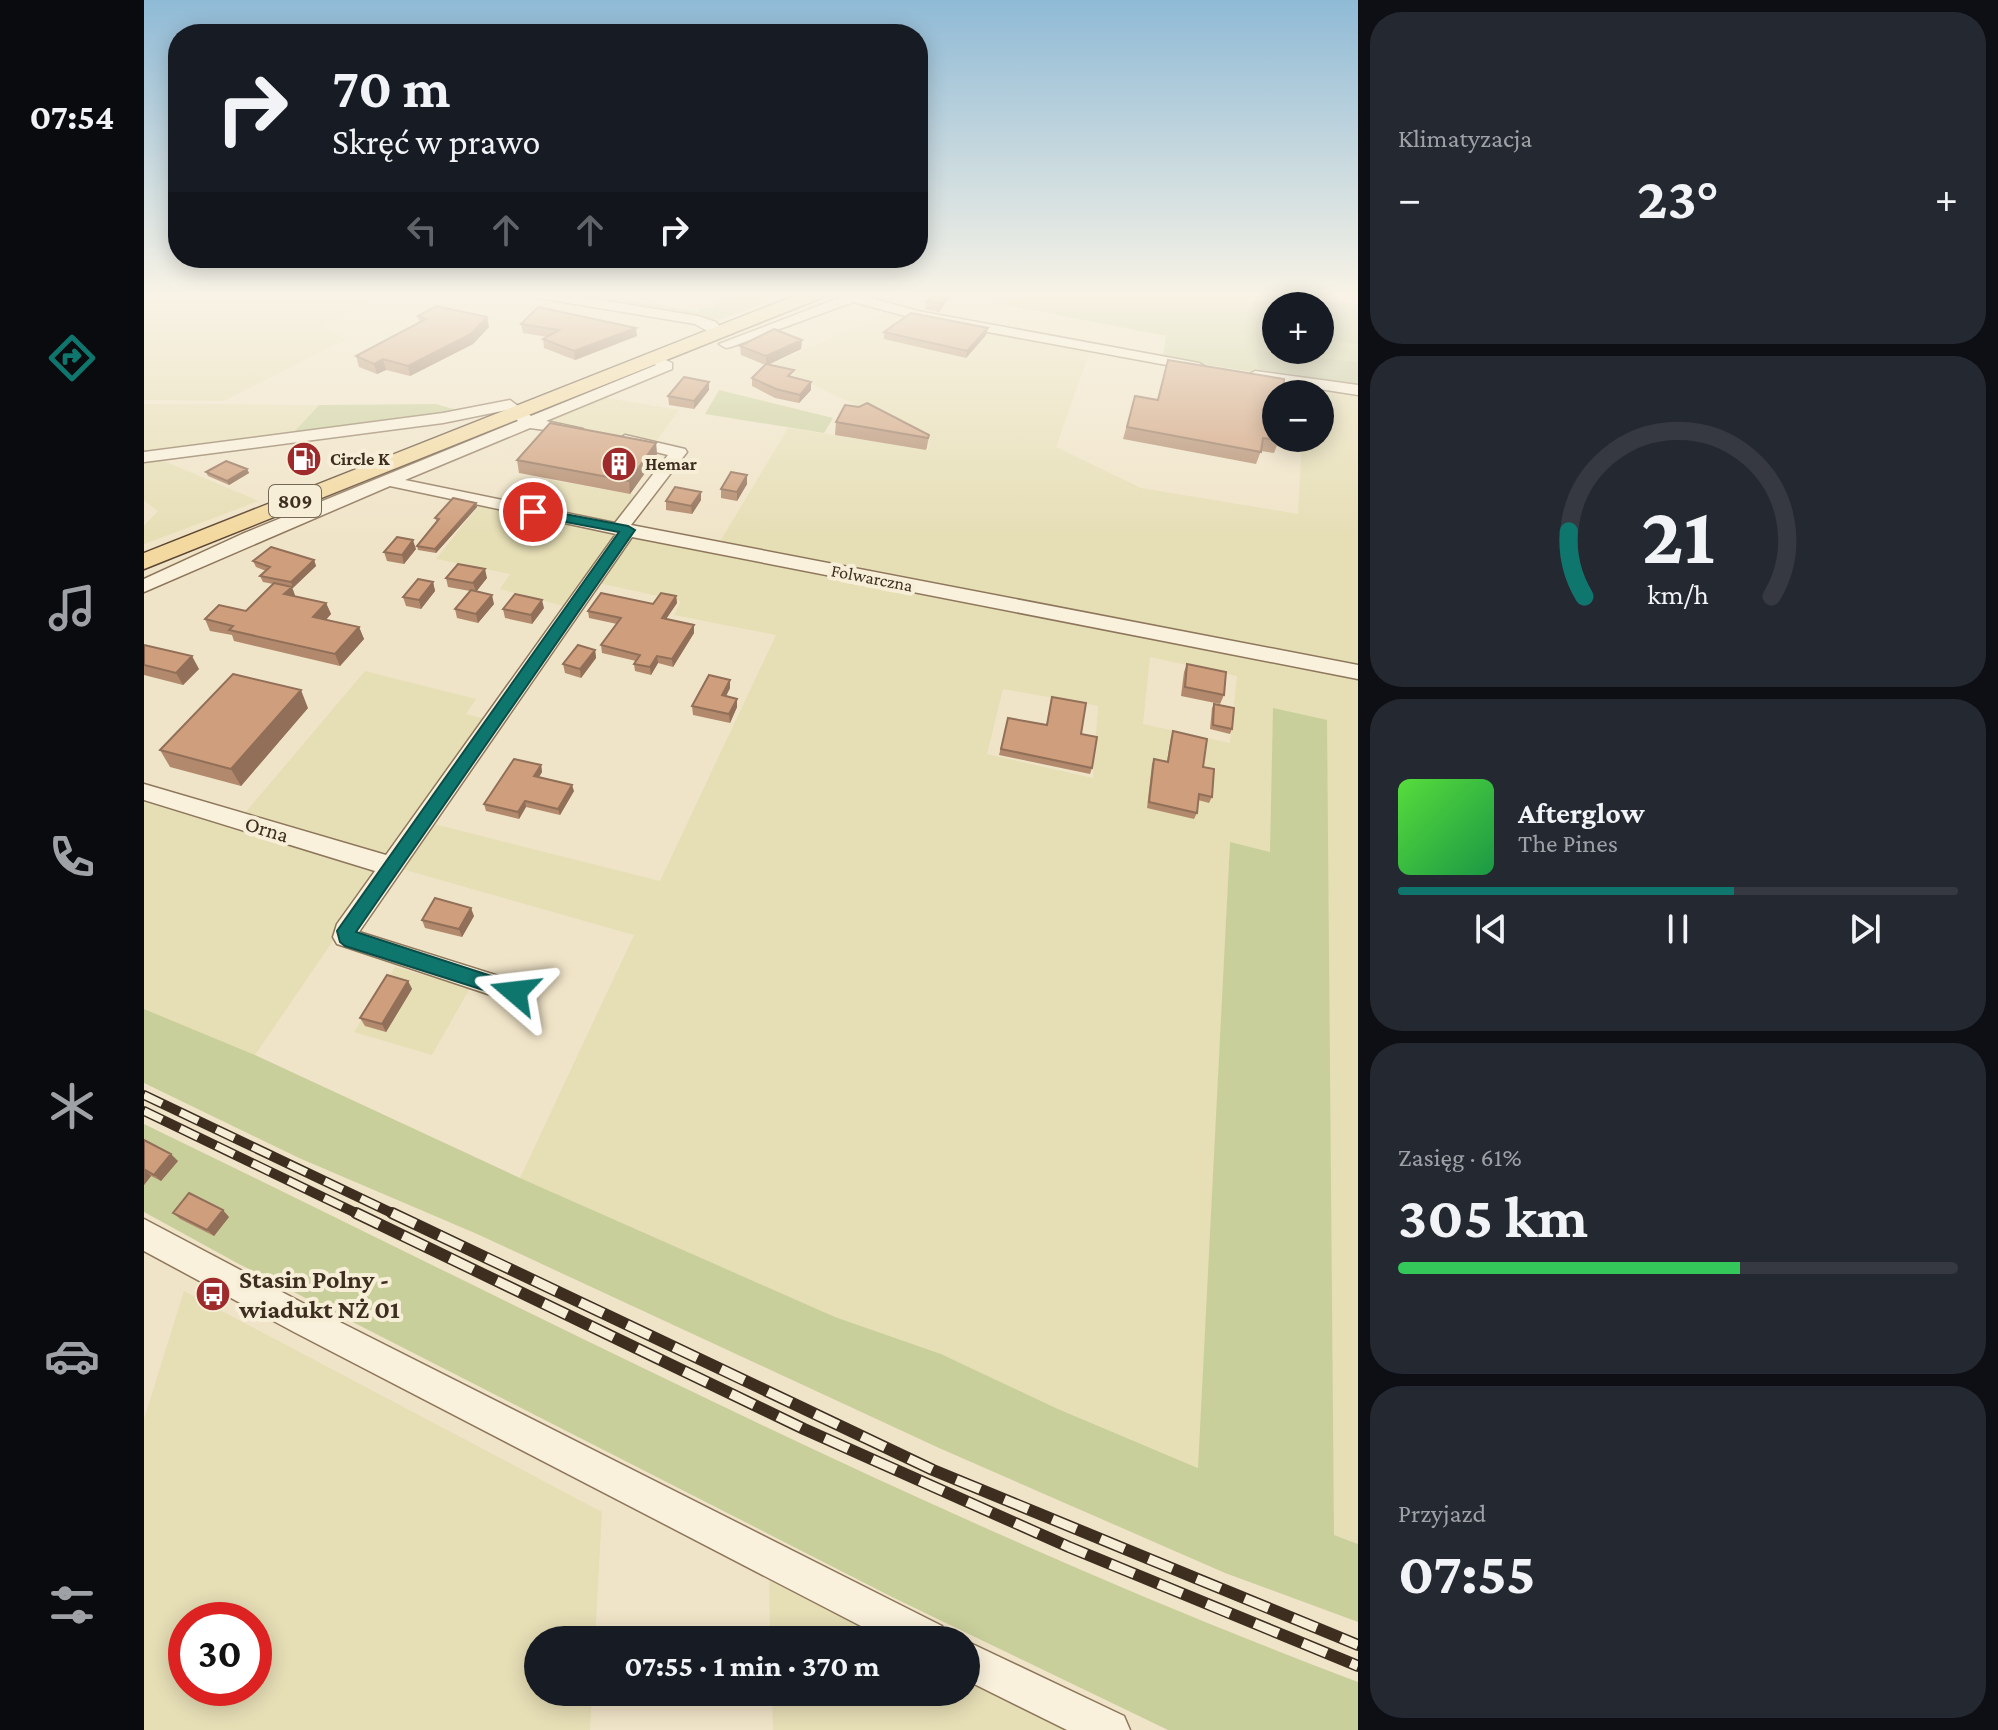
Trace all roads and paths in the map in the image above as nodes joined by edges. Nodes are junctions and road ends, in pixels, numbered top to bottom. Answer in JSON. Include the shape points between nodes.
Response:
{"nodes":[{"id":1,"x":617,"y":375,"type":"edge"},
{"id":2,"x":1251,"y":375,"type":"edge"},
{"id":3,"x":1358,"y":390,"type":"edge"},
{"id":4,"x":523,"y":418,"type":"junction"},
{"id":5,"x":144,"y":457,"type":"edge"},
{"id":6,"x":382,"y":474,"type":"junction"},
{"id":7,"x":624,"y":529,"type":"junction"},
{"id":8,"x":144,"y":562,"type":"edge"},
{"id":9,"x":144,"y":586,"type":"edge"},
{"id":10,"x":1358,"y":672,"type":"edge"},
{"id":11,"x":144,"y":792,"type":"edge"},
{"id":12,"x":390,"y":866,"type":"junction"},
{"id":13,"x":515,"y":992,"type":"dead end"},
{"id":14,"x":144,"y":1234,"type":"edge"},
{"id":15,"x":901,"y":1626,"type":"edge"},
{"id":16,"x":980,"y":1667,"type":"edge"},
{"id":17,"x":1110,"y":1730,"type":"edge"}],
"edges":[{"from":1,"to":4,"type":"main road","number":"809"},
{"from":2,"to":3,"type":"street"},
{"from":4,"to":5,"type":"street","via":[[510,405]]},
{"from":4,"to":6,"type":"street"},
{"from":4,"to":6,"type":"main road","number":"809","via":[[457,437]]},
{"from":4,"to":7,"type":"street","via":[[679,452]]},
{"from":6,"to":7,"type":"street","name":"Folwarczna","via":[[455,497]]},
{"from":6,"to":8,"type":"main road","number":"809"},
{"from":6,"to":9,"type":"street"},
{"from":7,"to":10,"type":"street","name":"Folwarczna"},
{"from":7,"to":12,"type":"street"},
{"from":11,"to":12,"type":"street","name":"Orna"},
{"from":12,"to":13,"type":"street","via":[[346,937]]},
{"from":14,"to":15,"type":"street"},
{"from":16,"to":17,"type":"street"}]}
